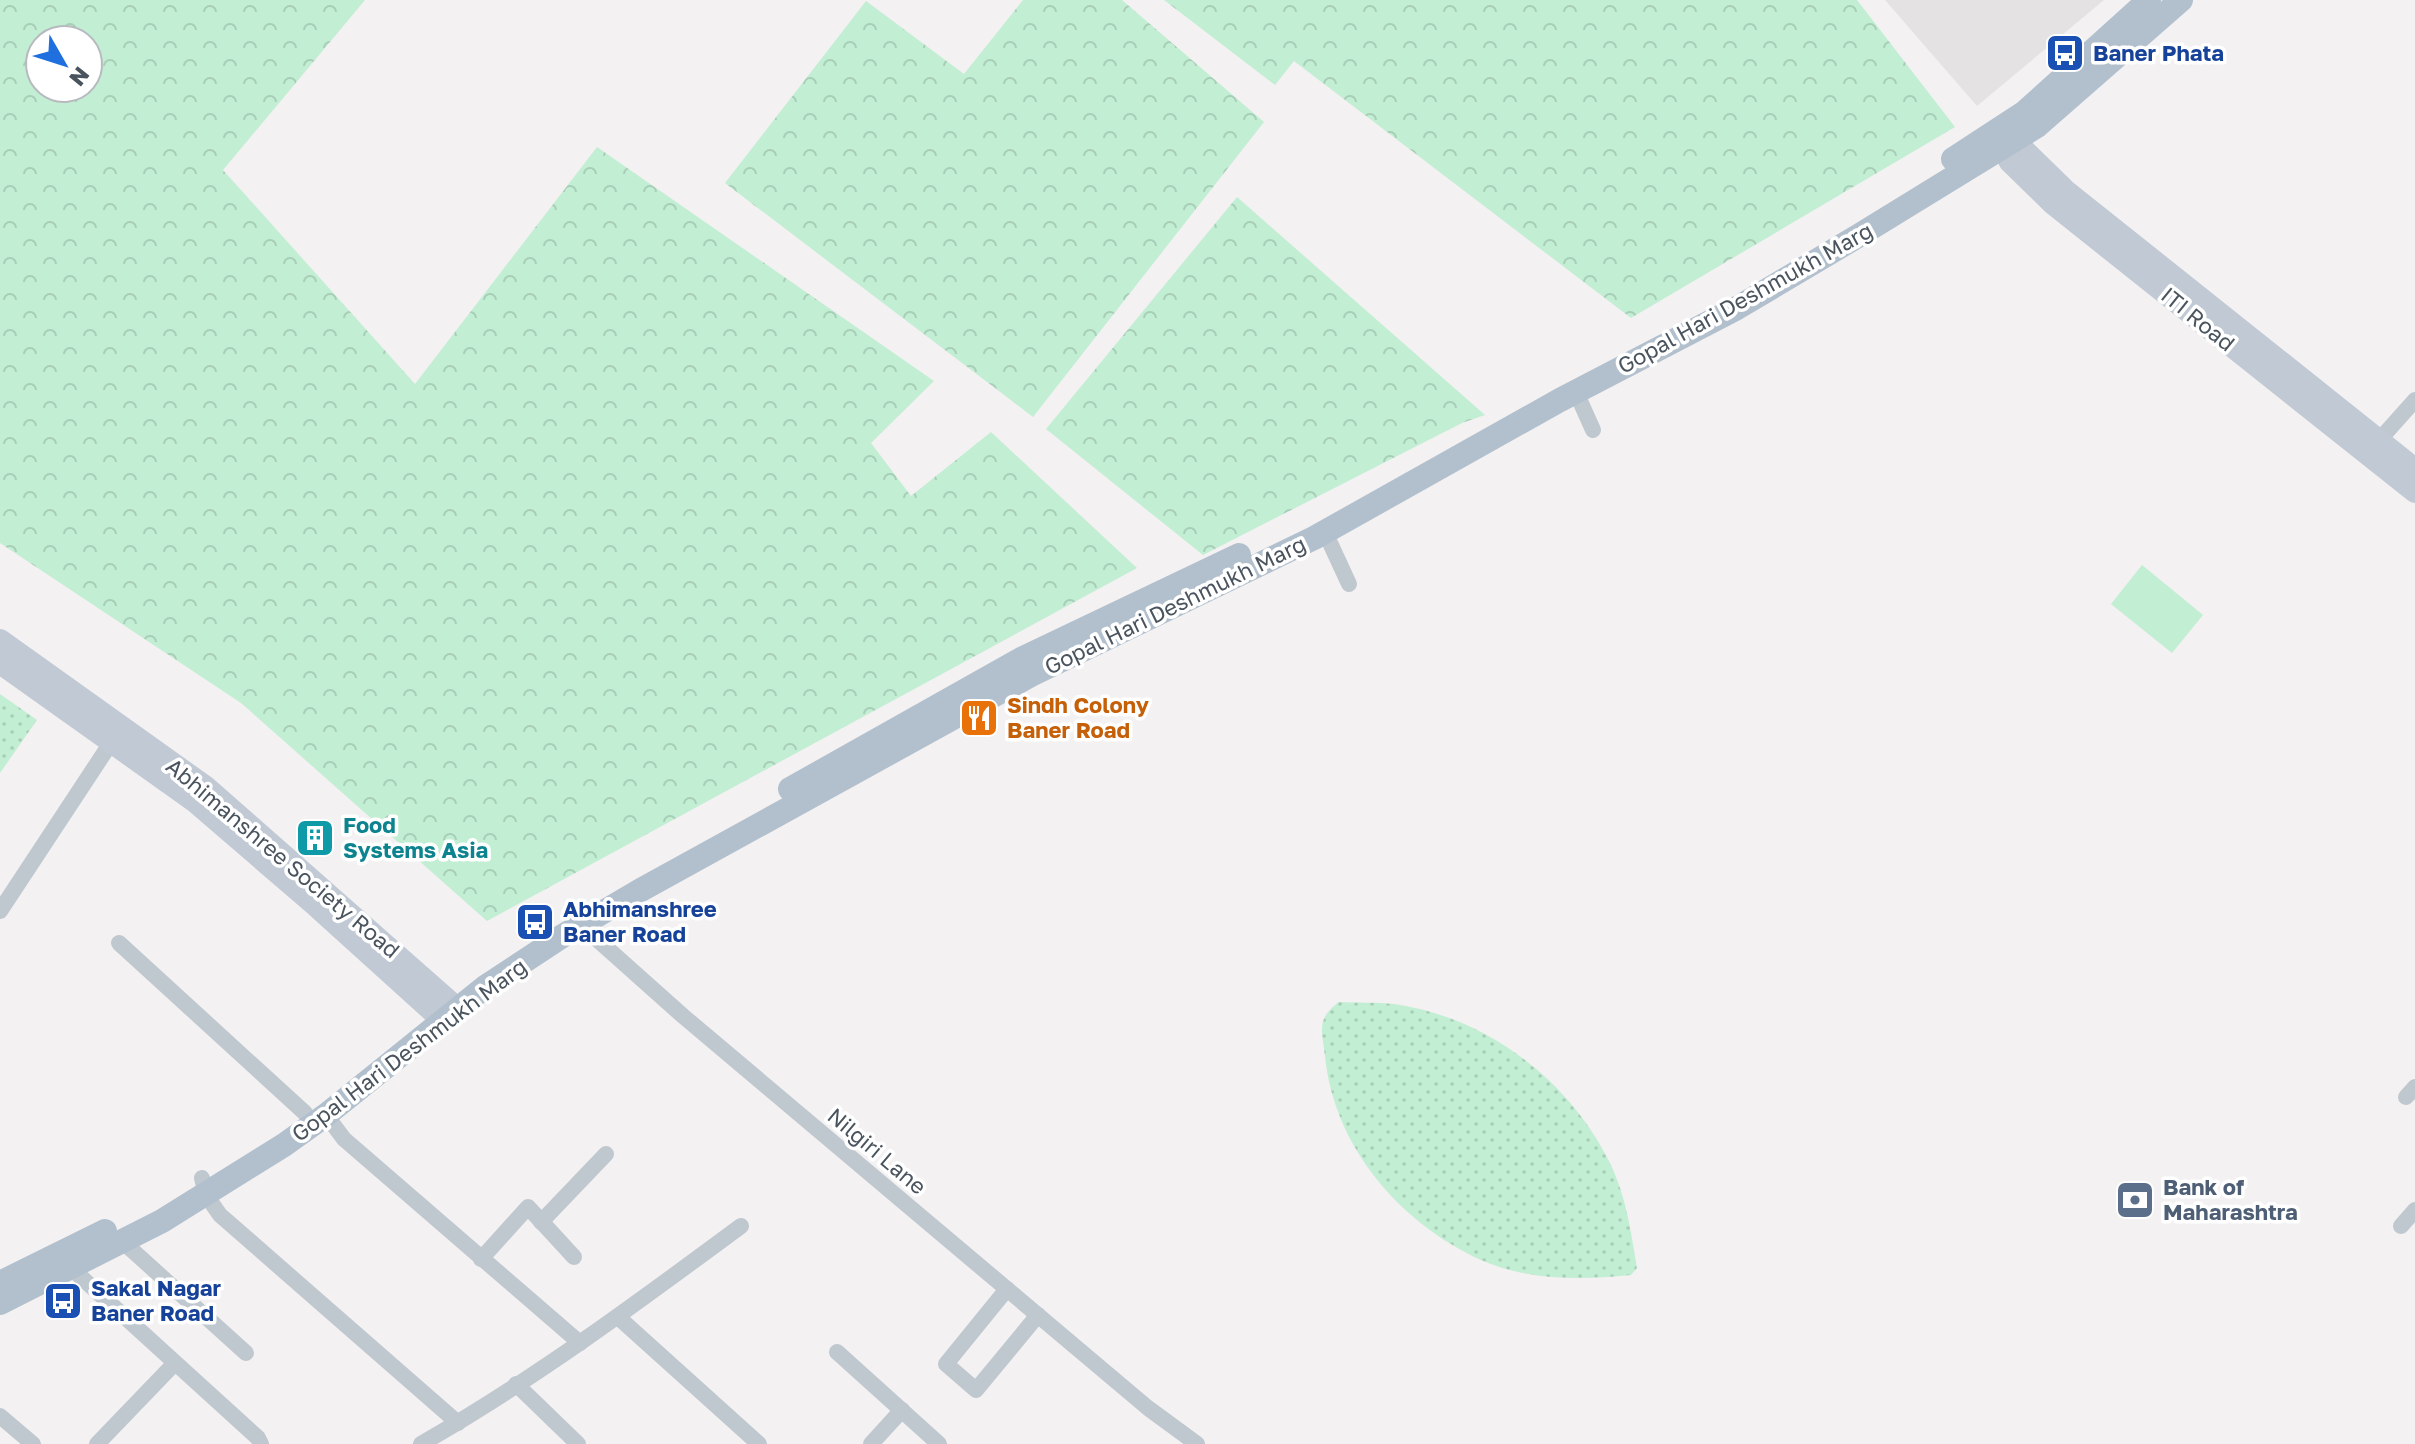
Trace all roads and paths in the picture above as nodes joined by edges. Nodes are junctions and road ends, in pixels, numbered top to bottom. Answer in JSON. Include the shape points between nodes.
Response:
{"nodes":[{"id":1,"x":2149,"y":0,"type":"edge"},
{"id":2,"x":2181,"y":0,"type":"edge"},
{"id":3,"x":2005,"y":137,"type":"junction"},
{"id":4,"x":1576,"y":392,"type":"junction"},
{"id":5,"x":2415,"y":400,"type":"edge"},
{"id":6,"x":1593,"y":430,"type":"dead end"},
{"id":7,"x":2373,"y":447,"type":"junction"},
{"id":8,"x":2415,"y":469,"type":"edge"},
{"id":9,"x":2415,"y":492,"type":"edge"},
{"id":10,"x":1325,"y":532,"type":"junction"},
{"id":11,"x":1349,"y":584,"type":"dead end"},
{"id":12,"x":0,"y":640,"type":"edge"},
{"id":13,"x":0,"y":663,"type":"edge"},
{"id":14,"x":998,"y":683,"type":"junction"},
{"id":15,"x":116,"y":734,"type":"junction"},
{"id":16,"x":0,"y":911,"type":"edge"},
{"id":17,"x":581,"y":925,"type":"junction"},
{"id":18,"x":119,"y":943,"type":"dead end"},
{"id":19,"x":444,"y":1008,"type":"junction"},
{"id":20,"x":316,"y":1114,"type":"junction"},
{"id":21,"x":606,"y":1154,"type":"dead end"},
{"id":22,"x":204,"y":1187,"type":"junction"},
{"id":23,"x":2415,"y":1210,"type":"edge"},
{"id":24,"x":541,"y":1222,"type":"junction"},
{"id":25,"x":741,"y":1226,"type":"dead end"},
{"id":26,"x":2401,"y":1226,"type":"dead end"},
{"id":27,"x":122,"y":1241,"type":"junction"},
{"id":28,"x":574,"y":1257,"type":"dead end"},
{"id":29,"x":481,"y":1259,"type":"junction"},
{"id":30,"x":70,"y":1267,"type":"junction"},
{"id":31,"x":0,"y":1283,"type":"edge"},
{"id":32,"x":1007,"y":1289,"type":"junction"},
{"id":33,"x":0,"y":1303,"type":"edge"},
{"id":34,"x":1038,"y":1315,"type":"junction"},
{"id":35,"x":618,"y":1317,"type":"junction"},
{"id":36,"x":580,"y":1343,"type":"junction"},
{"id":37,"x":837,"y":1352,"type":"dead end"},
{"id":38,"x":246,"y":1353,"type":"dead end"},
{"id":39,"x":174,"y":1364,"type":"junction"},
{"id":40,"x":516,"y":1384,"type":"junction"},
{"id":41,"x":902,"y":1410,"type":"junction"},
{"id":42,"x":0,"y":1416,"type":"edge"},
{"id":43,"x":458,"y":1423,"type":"junction"},
{"id":44,"x":1190,"y":1442,"type":"edge"},
{"id":45,"x":33,"y":1444,"type":"edge"},
{"id":46,"x":97,"y":1444,"type":"edge"},
{"id":47,"x":261,"y":1444,"type":"edge"},
{"id":48,"x":421,"y":1444,"type":"edge"},
{"id":49,"x":578,"y":1444,"type":"edge"},
{"id":50,"x":759,"y":1444,"type":"edge"},
{"id":51,"x":871,"y":1444,"type":"edge"},
{"id":52,"x":939,"y":1444,"type":"edge"}],
"edges":[{"from":1,"to":3,"type":"main road","name":"Gopal Hari Deshmukh Marg","via":[[2025,112]]},
{"from":2,"to":3,"type":"main road","name":"Gopal Hari Deshmukh Marg","via":[[2037,126]]},
{"from":3,"to":4,"type":"main road","name":"Gopal Hari Deshmukh Marg","via":[[1737,308]]},
{"from":3,"to":7,"type":"street","name":"ITI Road"},
{"from":3,"to":14,"type":"main road","name":"Gopal Hari Deshmukh Marg","via":[[1307,524],[1037,651]]},
{"from":4,"to":6,"type":"street"},
{"from":4,"to":10,"type":"main road","name":"Gopal Hari Deshmukh Marg"},
{"from":5,"to":7,"type":"street"},
{"from":7,"to":8,"type":"street","name":"ITI Road"},
{"from":7,"to":9,"type":"street","name":"ITI Road"},
{"from":10,"to":11,"type":"street"},
{"from":10,"to":14,"type":"main road","name":"Gopal Hari Deshmukh Marg"},
{"from":12,"to":15,"type":"street","name":"Abhimanshree Society Road"},
{"from":13,"to":15,"type":"street","name":"Abhimanshree Society Road"},
{"from":14,"to":17,"type":"main road","name":"Gopal Hari Deshmukh Marg"},
{"from":14,"to":19,"type":"main road","name":"Gopal Hari Deshmukh Marg","via":[[630,879],[516,947]]},
{"from":15,"to":16,"type":"street"},
{"from":15,"to":19,"type":"street","name":"Abhimanshree Society Road"},
{"from":17,"to":19,"type":"main road","name":"Gopal Hari Deshmukh Marg"},
{"from":17,"to":32,"type":"street","name":"Nilgiri Lane"},
{"from":18,"to":20,"type":"street"},
{"from":19,"to":20,"type":"main road","name":"Gopal Hari Deshmukh Marg"},
{"from":20,"to":22,"type":"main road","name":"Gopal Hari Deshmukh Marg"},
{"from":20,"to":29,"type":"street"},
{"from":21,"to":24,"type":"street"},
{"from":22,"to":27,"type":"main road","name":"Gopal Hari Deshmukh Marg"},
{"from":22,"to":31,"type":"main road","name":"Gopal Hari Deshmukh Marg","via":[[154,1206]]},
{"from":22,"to":43,"type":"street","via":[[220,1215]]},
{"from":23,"to":26,"type":"street"},
{"from":24,"to":28,"type":"street"},
{"from":24,"to":29,"type":"street","via":[[528,1207]]},
{"from":25,"to":35,"type":"street"},
{"from":27,"to":30,"type":"main road","name":"Gopal Hari Deshmukh Marg"},
{"from":27,"to":38,"type":"street"},
{"from":29,"to":36,"type":"street"},
{"from":30,"to":33,"type":"main road","name":"Gopal Hari Deshmukh Marg"},
{"from":30,"to":39,"type":"street"},
{"from":32,"to":34,"type":"street","name":"Nilgiri Lane"},
{"from":32,"to":34,"type":"street","via":[[946,1364],[976,1390]]},
{"from":34,"to":44,"type":"street","name":"Nilgiri Lane"},
{"from":35,"to":36,"type":"street"},
{"from":35,"to":50,"type":"street"},
{"from":36,"to":40,"type":"street"},
{"from":37,"to":41,"type":"street"},
{"from":39,"to":46,"type":"street"},
{"from":39,"to":47,"type":"street"},
{"from":40,"to":43,"type":"street"},
{"from":40,"to":49,"type":"street"},
{"from":41,"to":51,"type":"street"},
{"from":41,"to":52,"type":"street"},
{"from":42,"to":45,"type":"street"},
{"from":43,"to":48,"type":"street"}]}
